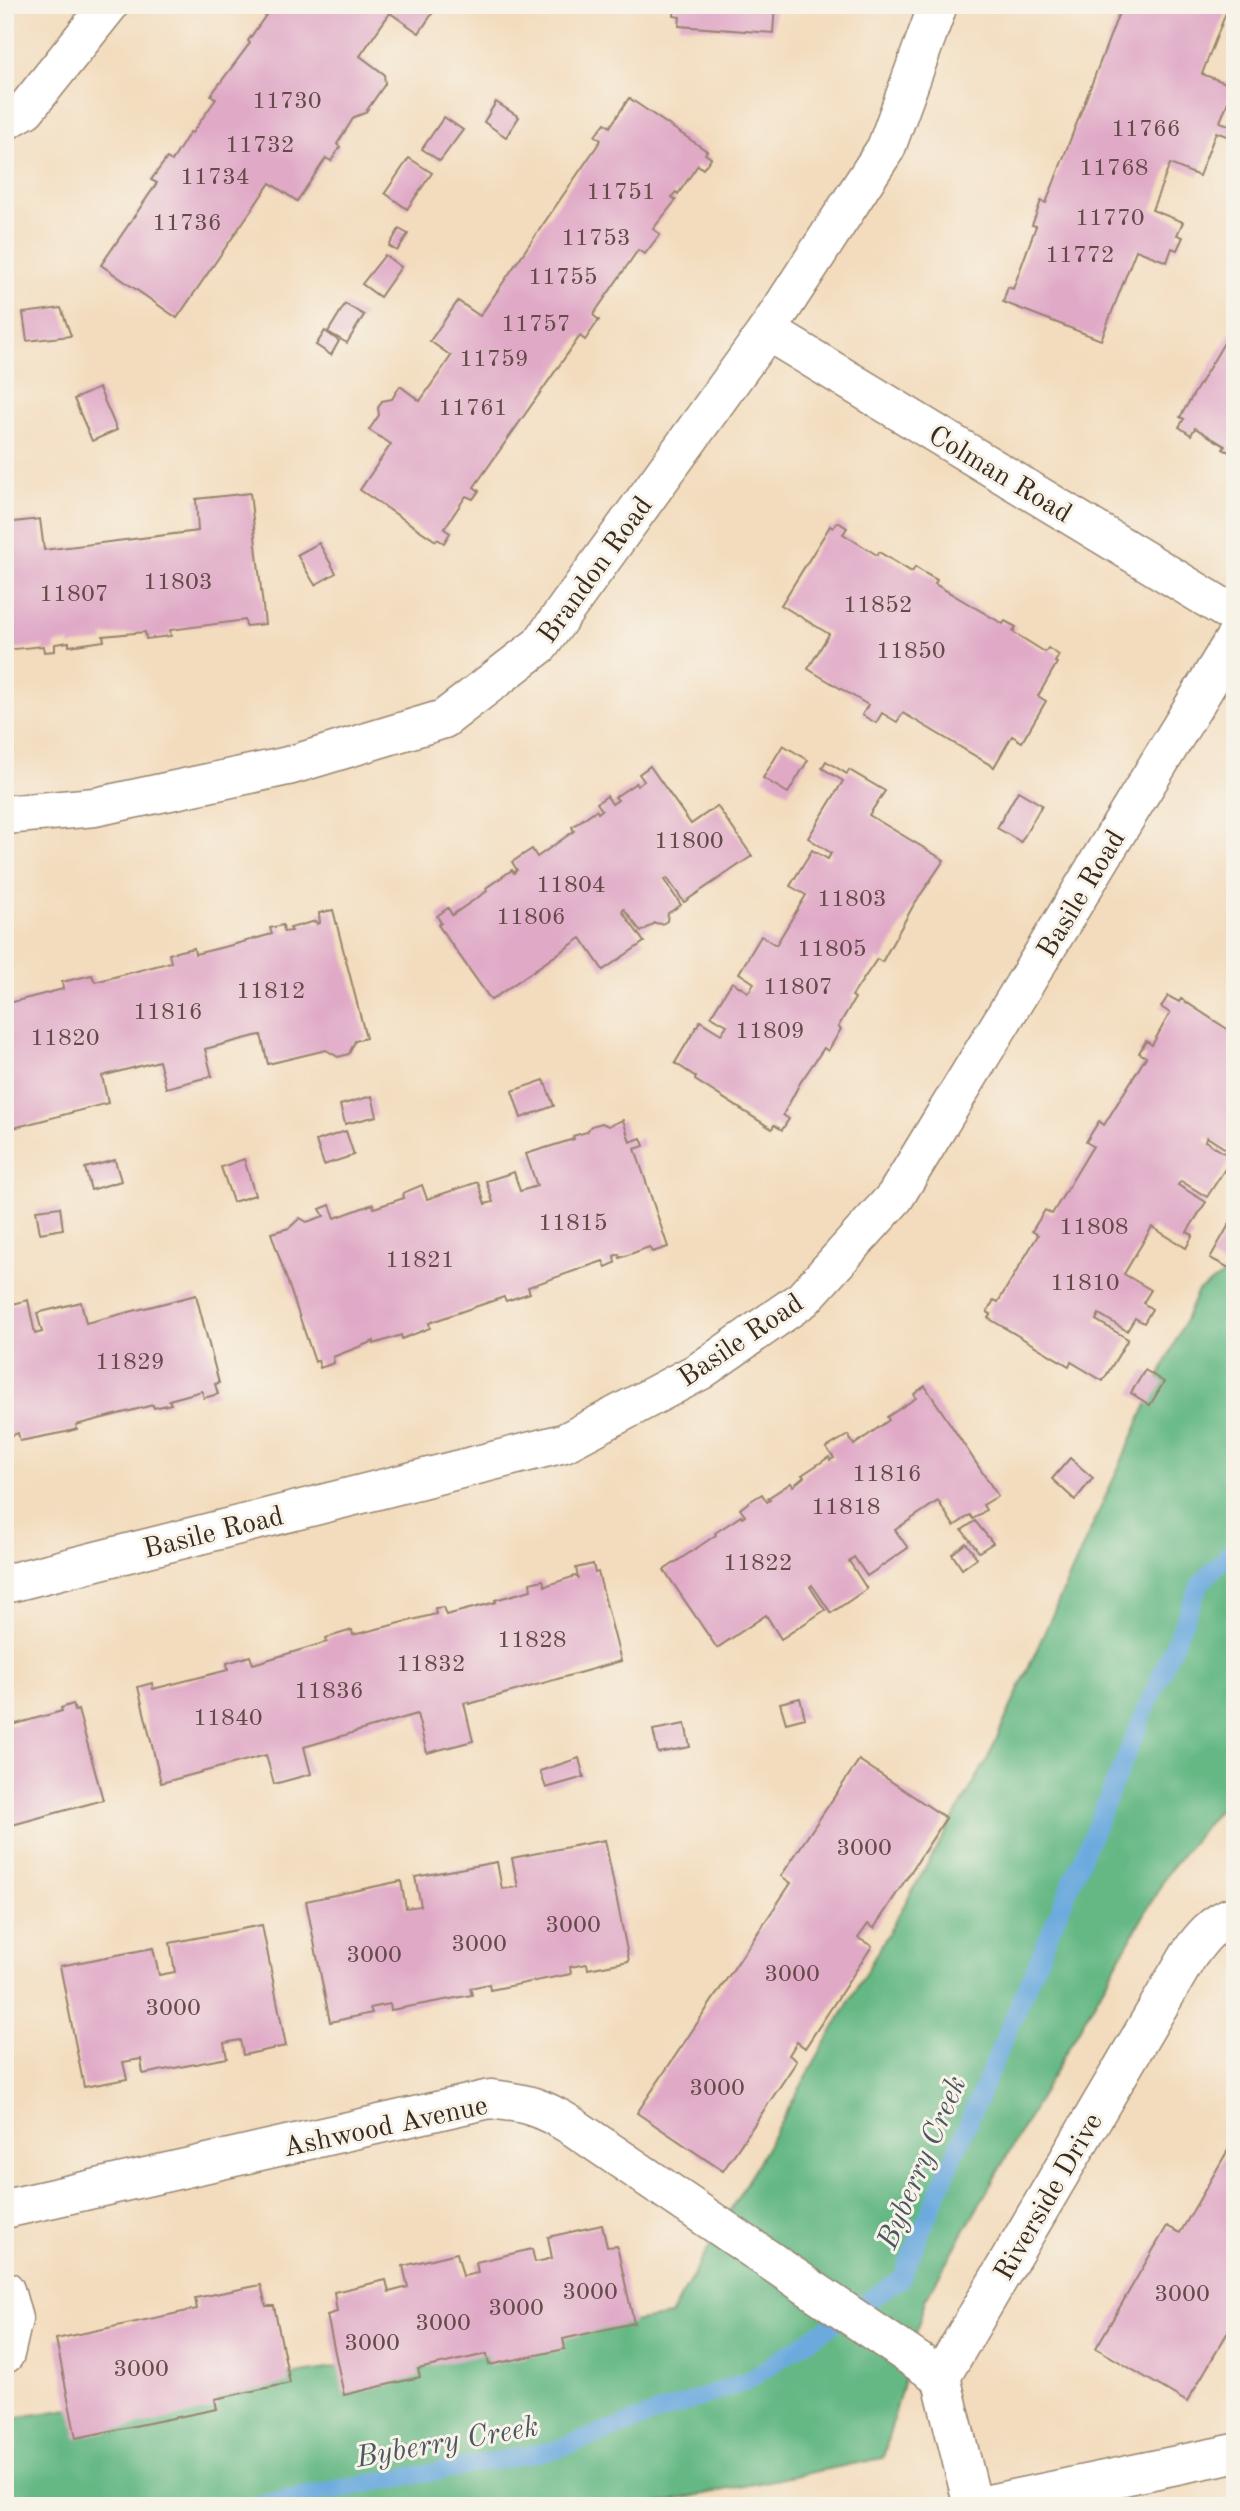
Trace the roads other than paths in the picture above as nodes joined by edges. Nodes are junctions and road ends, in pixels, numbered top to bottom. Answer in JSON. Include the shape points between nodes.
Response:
{"nodes":[{"id":1,"x":109,"y":5,"type":"edge"},
{"id":2,"x":937,"y":5,"type":"edge"},
{"id":3,"x":5,"y":121,"type":"edge"},
{"id":4,"x":768,"y":331,"type":"junction"},
{"id":5,"x":1235,"y":615,"type":"edge"},
{"id":6,"x":1235,"y":638,"type":"edge"},
{"id":7,"x":5,"y":815,"type":"edge"},
{"id":8,"x":5,"y":1584,"type":"edge"},
{"id":9,"x":1235,"y":1915,"type":"edge"},
{"id":10,"x":5,"y":2209,"type":"edge"},
{"id":11,"x":5,"y":2290,"type":"edge"},
{"id":12,"x":5,"y":2354,"type":"edge"},
{"id":13,"x":941,"y":2377,"type":"junction"},
{"id":14,"x":1235,"y":2453,"type":"edge"},
{"id":15,"x":973,"y":2506,"type":"edge"},
{"id":16,"x":979,"y":2506,"type":"edge"}],
"edges":[{"from":1,"to":3,"type":"street","via":[[26,109]]},
{"from":2,"to":4,"type":"street","name":"Brandon Road","via":[[886,148]]},
{"from":4,"to":5,"type":"street","name":"Colman Road"},
{"from":4,"to":7,"type":"street","name":"Brandon Road","via":[[540,645],[444,719],[288,766],[94,807]]},
{"from":6,"to":8,"type":"street","name":"Basile Road","via":[[895,1197],[803,1299],[700,1371],[564,1443]]},
{"from":9,"to":13,"type":"street","name":"Riverside Drive","via":[[1205,1933],[1188,1956]]},
{"from":10,"to":13,"type":"street","name":"Ashwood Avenue","via":[[490,2099],[522,2102],[545,2109]]},
{"from":11,"to":12,"type":"street","via":[[13,2319]]},
{"from":13,"to":15,"type":"street"},
{"from":14,"to":16,"type":"street"}]}
